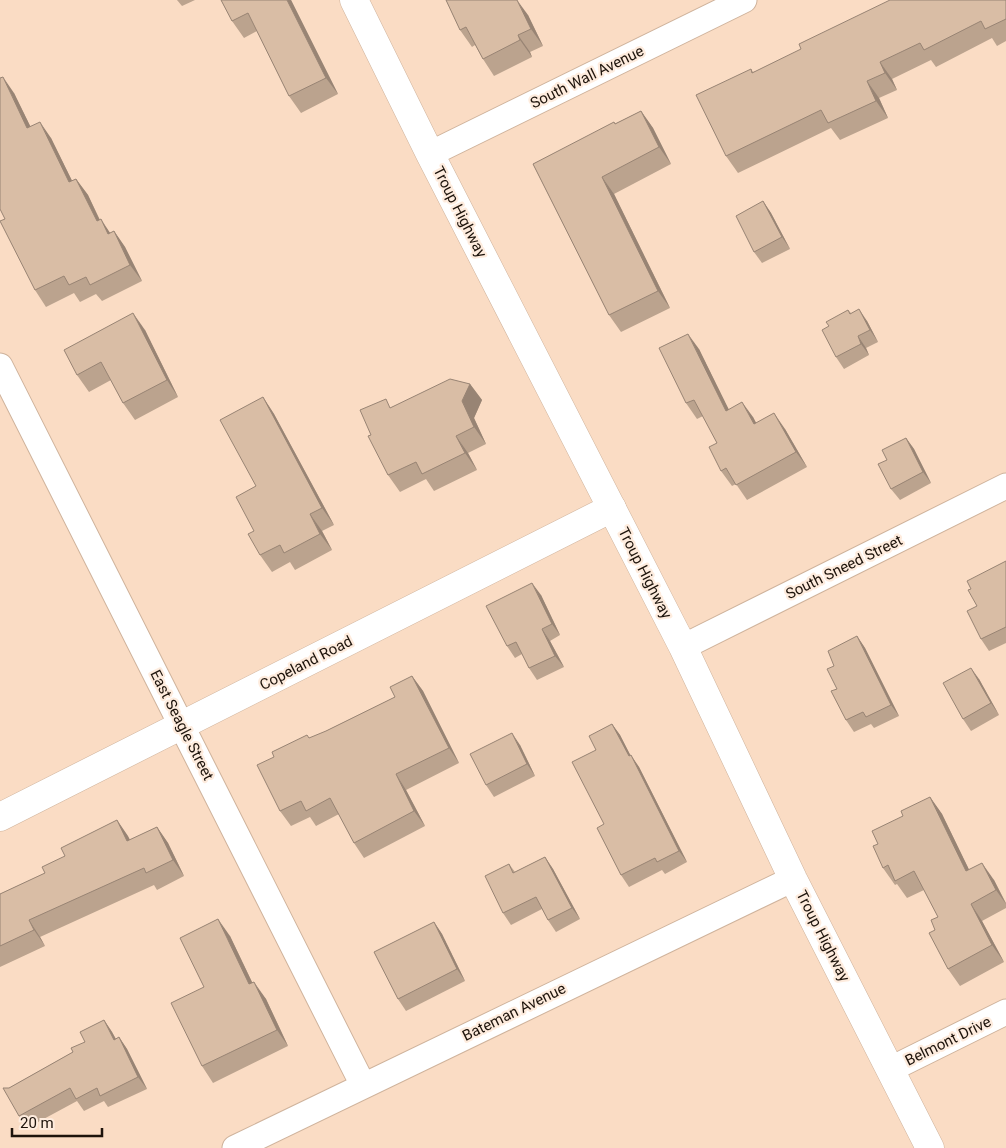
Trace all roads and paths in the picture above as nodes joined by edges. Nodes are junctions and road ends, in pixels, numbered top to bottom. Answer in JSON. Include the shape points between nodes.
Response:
{"nodes":[{"id":1,"x":354,"y":0,"type":"edge"},
{"id":2,"x":744,"y":0,"type":"edge"},
{"id":3,"x":430,"y":154,"type":"junction"},
{"id":4,"x":0,"y":366,"type":"edge"},
{"id":5,"x":1006,"y":486,"type":"edge"},
{"id":6,"x":612,"y":508,"type":"junction"},
{"id":7,"x":683,"y":647,"type":"junction"},
{"id":8,"x":182,"y":726,"type":"junction"},
{"id":9,"x":0,"y":817,"type":"edge"},
{"id":10,"x":793,"y":878,"type":"junction"},
{"id":11,"x":1006,"y":1012,"type":"edge"},
{"id":12,"x":891,"y":1069,"type":"junction"},
{"id":13,"x":363,"y":1085,"type":"junction"},
{"id":14,"x":235,"y":1148,"type":"edge"},
{"id":15,"x":930,"y":1148,"type":"edge"}],
"edges":[{"from":1,"to":3,"type":"main road","name":"Troup Highway"},
{"from":2,"to":3,"type":"street","name":"South Wall Avenue"},
{"from":3,"to":6,"type":"main road","name":"Troup Highway"},
{"from":4,"to":8,"type":"street","name":"East Seagle Street"},
{"from":5,"to":7,"type":"street","name":"South Sneed Street"},
{"from":6,"to":7,"type":"main road","name":"Troup Highway"},
{"from":6,"to":8,"type":"main road","name":"Copeland Road"},
{"from":7,"to":10,"type":"main road","name":"Troup Highway"},
{"from":8,"to":9,"type":"main road","name":"Copeland Road"},
{"from":8,"to":13,"type":"street","name":"East Seagle Street"},
{"from":10,"to":12,"type":"main road","name":"Troup Highway"},
{"from":10,"to":13,"type":"street","name":"Bateman Avenue"},
{"from":11,"to":12,"type":"street","name":"Belmont Drive"},
{"from":12,"to":15,"type":"main road","name":"Troup Highway"},
{"from":13,"to":14,"type":"street","name":"Bateman Avenue"}]}
